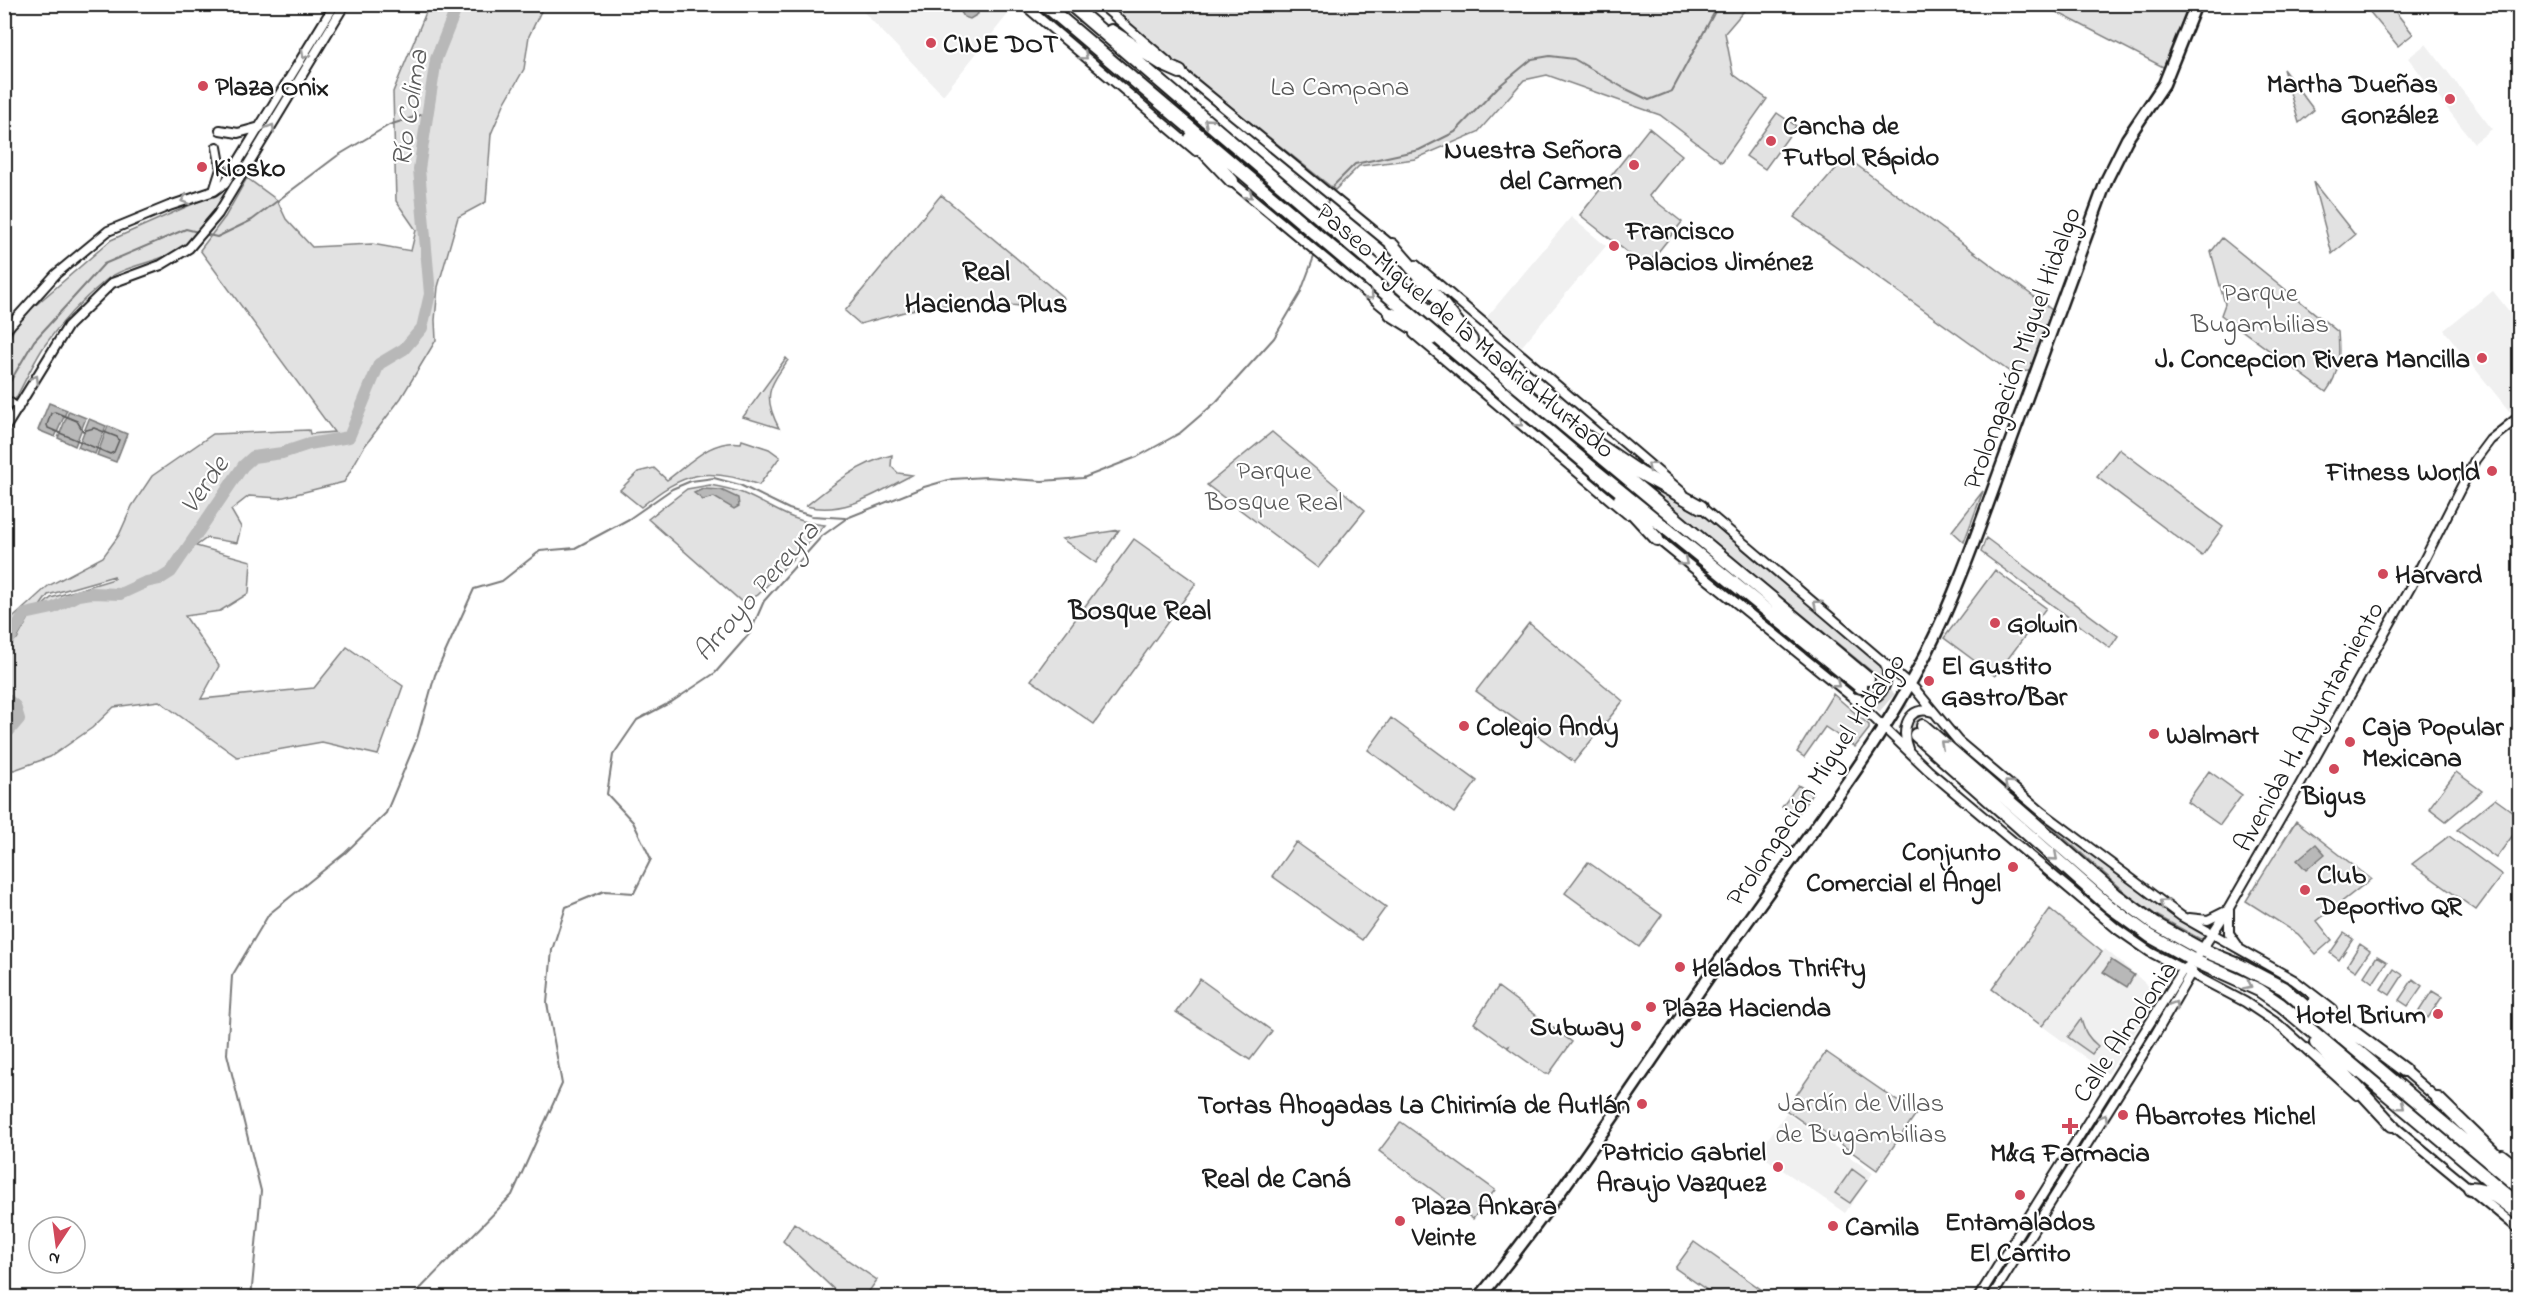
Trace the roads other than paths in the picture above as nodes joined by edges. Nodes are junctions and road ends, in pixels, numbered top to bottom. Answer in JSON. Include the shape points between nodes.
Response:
{"nodes":[{"id":1,"x":335,"y":4,"type":"edge"},
{"id":2,"x":345,"y":4,"type":"edge"},
{"id":3,"x":1023,"y":4,"type":"edge"},
{"id":4,"x":1044,"y":4,"type":"edge"},
{"id":5,"x":1070,"y":4,"type":"edge"},
{"id":6,"x":1100,"y":4,"type":"edge"},
{"id":7,"x":2196,"y":4,"type":"edge"},
{"id":8,"x":1089,"y":20,"type":"junction"},
{"id":9,"x":1179,"y":72,"type":"junction"},
{"id":10,"x":1147,"y":92,"type":"junction"},
{"id":11,"x":261,"y":128,"type":"junction"},
{"id":12,"x":220,"y":130,"type":"dead end"},
{"id":13,"x":218,"y":147,"type":"dead end"},
{"id":14,"x":1232,"y":181,"type":"junction"},
{"id":15,"x":214,"y":191,"type":"junction"},
{"id":16,"x":1392,"y":245,"type":"junction"},
{"id":17,"x":1391,"y":314,"type":"junction"},
{"id":18,"x":4,"y":332,"type":"edge"},
{"id":19,"x":1468,"y":361,"type":"junction"},
{"id":20,"x":1488,"y":362,"type":"junction"},
{"id":21,"x":6,"y":400,"type":"edge"},
{"id":22,"x":18,"y":408,"type":"junction"},
{"id":23,"x":2520,"y":416,"type":"edge"},
{"id":24,"x":4,"y":430,"type":"edge"},
{"id":25,"x":1569,"y":431,"type":"junction"},
{"id":26,"x":1593,"y":469,"type":"junction"},
{"id":27,"x":1701,"y":507,"type":"junction"},
{"id":28,"x":1657,"y":539,"type":"junction"},
{"id":29,"x":1884,"y":662,"type":"junction"},
{"id":30,"x":1909,"y":684,"type":"junction"},
{"id":31,"x":1860,"y":687,"type":"junction"},
{"id":32,"x":1935,"y":712,"type":"junction"},
{"id":33,"x":1884,"y":727,"type":"junction"},
{"id":34,"x":1919,"y":731,"type":"tunnel mouth"},
{"id":35,"x":1908,"y":750,"type":"junction"},
{"id":36,"x":2229,"y":908,"type":"junction"},
{"id":37,"x":2181,"y":916,"type":"junction"},
{"id":38,"x":2212,"y":935,"type":"junction"},
{"id":39,"x":2240,"y":949,"type":"junction"},
{"id":40,"x":2197,"y":958,"type":"junction"},
{"id":41,"x":2183,"y":970,"type":"junction"},
{"id":42,"x":2192,"y":975,"type":"junction"},
{"id":43,"x":2283,"y":988,"type":"junction"},
{"id":44,"x":2281,"y":1005,"type":"junction"},
{"id":45,"x":2404,"y":1070,"type":"junction"},
{"id":46,"x":2438,"y":1099,"type":"junction"},
{"id":47,"x":2392,"y":1125,"type":"junction"},
{"id":48,"x":2520,"y":1168,"type":"edge"},
{"id":49,"x":2520,"y":1178,"type":"edge"},
{"id":50,"x":2470,"y":1188,"type":"junction"},
{"id":51,"x":2520,"y":1188,"type":"edge"},
{"id":52,"x":2520,"y":1206,"type":"edge"},
{"id":53,"x":2520,"y":1215,"type":"edge"},
{"id":54,"x":2520,"y":1230,"type":"edge"},
{"id":55,"x":1479,"y":1298,"type":"edge"},
{"id":56,"x":1978,"y":1298,"type":"edge"},
{"id":57,"x":1991,"y":1298,"type":"edge"}],
"edges":[{"from":1,"to":11,"type":"street","one_way":true},
{"from":22,"to":2,"type":"street","one_way":true,"via":[[68,326],[112,283],[161,265],[189,248],[205,229],[230,195]]},
{"from":3,"to":14,"type":"street","one_way":true},
{"from":4,"to":10,"type":"highway","name":"Paseo Miguel de la Madrid Hurtado"},
{"from":5,"to":8,"type":"highway","name":"Paseo Miguel de la Madrid Hurtado"},
{"from":6,"to":9,"type":"street"},
{"from":7,"to":30,"type":"main road","name":"Prolongación Miguel Hidalgo","via":[[2164,84],[2127,139],[2107,179],[1970,552]]},
{"from":8,"to":9,"type":"highway"},
{"from":20,"to":8,"type":"highway","name":"Paseo Miguel de la Madrid Hurtado","one_way":true},
{"from":9,"to":16,"type":"street"},
{"from":10,"to":14,"type":"highway"},
{"from":10,"to":19,"type":"highway","name":"Paseo Miguel de la Madrid Hurtado"},
{"from":11,"to":12,"type":"street","via":[[238,133]]},
{"from":11,"to":15,"type":"street","via":[[225,183]]},
{"from":13,"to":15,"type":"street","via":[[221,169]]},
{"from":14,"to":17,"type":"street","one_way":true},
{"from":15,"to":18,"type":"street","one_way":true,"via":[[108,231],[56,274]]},
{"from":16,"to":20,"type":"highway"},
{"from":27,"to":16,"type":"street","one_way":true},
{"from":17,"to":19,"type":"highway"},
{"from":17,"to":28,"type":"street","one_way":true},
{"from":19,"to":26,"type":"highway","name":"Paseo Miguel de la Madrid Hurtado"},
{"from":20,"to":25,"type":"highway","name":"Paseo Miguel de la Madrid Hurtado"},
{"from":21,"to":22,"type":"street"},
{"from":22,"to":24,"type":"street"},
{"from":23,"to":36,"type":"street","name":"Avenida H. Ayuntamiento","via":[[2490,440],[2475,460],[2412,586]]},
{"from":25,"to":27,"type":"highway","via":[[1589,437],[1640,473]]},
{"from":25,"to":31,"type":"highway","name":"Paseo Miguel de la Madrid Hurtado"},
{"from":26,"to":28,"type":"highway"},
{"from":26,"to":31,"type":"highway","name":"Paseo Miguel de la Madrid Hurtado"},
{"from":29,"to":27,"type":"street","one_way":true},
{"from":28,"to":31,"type":"street","one_way":true},
{"from":29,"to":30,"type":"street"},
{"from":29,"to":31,"type":"street","via":[[1889,678],[1879,695],[1862,700]]},
{"from":30,"to":32,"type":"street"},
{"from":30,"to":33,"type":"main road","name":"Prolongación Miguel Hidalgo"},
{"from":31,"to":33,"type":"street"},
{"from":32,"to":35,"type":"street","via":[[1917,711],[1908,718],[1904,727]]},
{"from":37,"to":32,"type":"street","one_way":true,"via":[[2018,793],[1958,741]]},
{"from":33,"to":35,"type":"street"},
{"from":33,"to":55,"type":"main road","name":"Prolongación Miguel Hidalgo","via":[[1584,1158]]},
{"from":34,"to":40,"type":"highway","via":[[2109,906],[2150,936]]},
{"from":35,"to":41,"type":"street","via":[[2117,929]]},
{"from":36,"to":37,"type":"street","via":[[2208,920]]},
{"from":36,"to":38,"type":"street","name":"Avenida H. Ayuntamiento"},
{"from":36,"to":39,"type":"street","via":[[2229,933]]},
{"from":37,"to":38,"type":"street"},
{"from":38,"to":39,"type":"street"},
{"from":38,"to":40,"type":"street","name":"Avenida H. Ayuntamiento"},
{"from":39,"to":45,"type":"street","via":[[2294,980]]},
{"from":40,"to":41,"type":"street","name":"Calle Almolonia"},
{"from":40,"to":42,"type":"street","name":"Calle Almolonia"},
{"from":40,"to":43,"type":"highway","via":[[2241,966]]},
{"from":40,"to":44,"type":"highway","one_way":true},
{"from":41,"to":42,"type":"street"},
{"from":41,"to":56,"type":"street","name":"Calle Almolonia"},
{"from":42,"to":47,"type":"street","via":[[2246,1002],[2278,1024]]},
{"from":57,"to":42,"type":"street","name":"Calle Almolonia","one_way":true},
{"from":43,"to":45,"type":"highway","via":[[2304,995]]},
{"from":43,"to":51,"type":"highway"},
{"from":44,"to":47,"type":"highway"},
{"from":44,"to":52,"type":"highway","one_way":true},
{"from":45,"to":46,"type":"street"},
{"from":46,"to":48,"type":"street"},
{"from":46,"to":49,"type":"highway"},
{"from":47,"to":50,"type":"street"},
{"from":50,"to":53,"type":"highway","via":[[2487,1192]]},
{"from":50,"to":54,"type":"street"}]}
